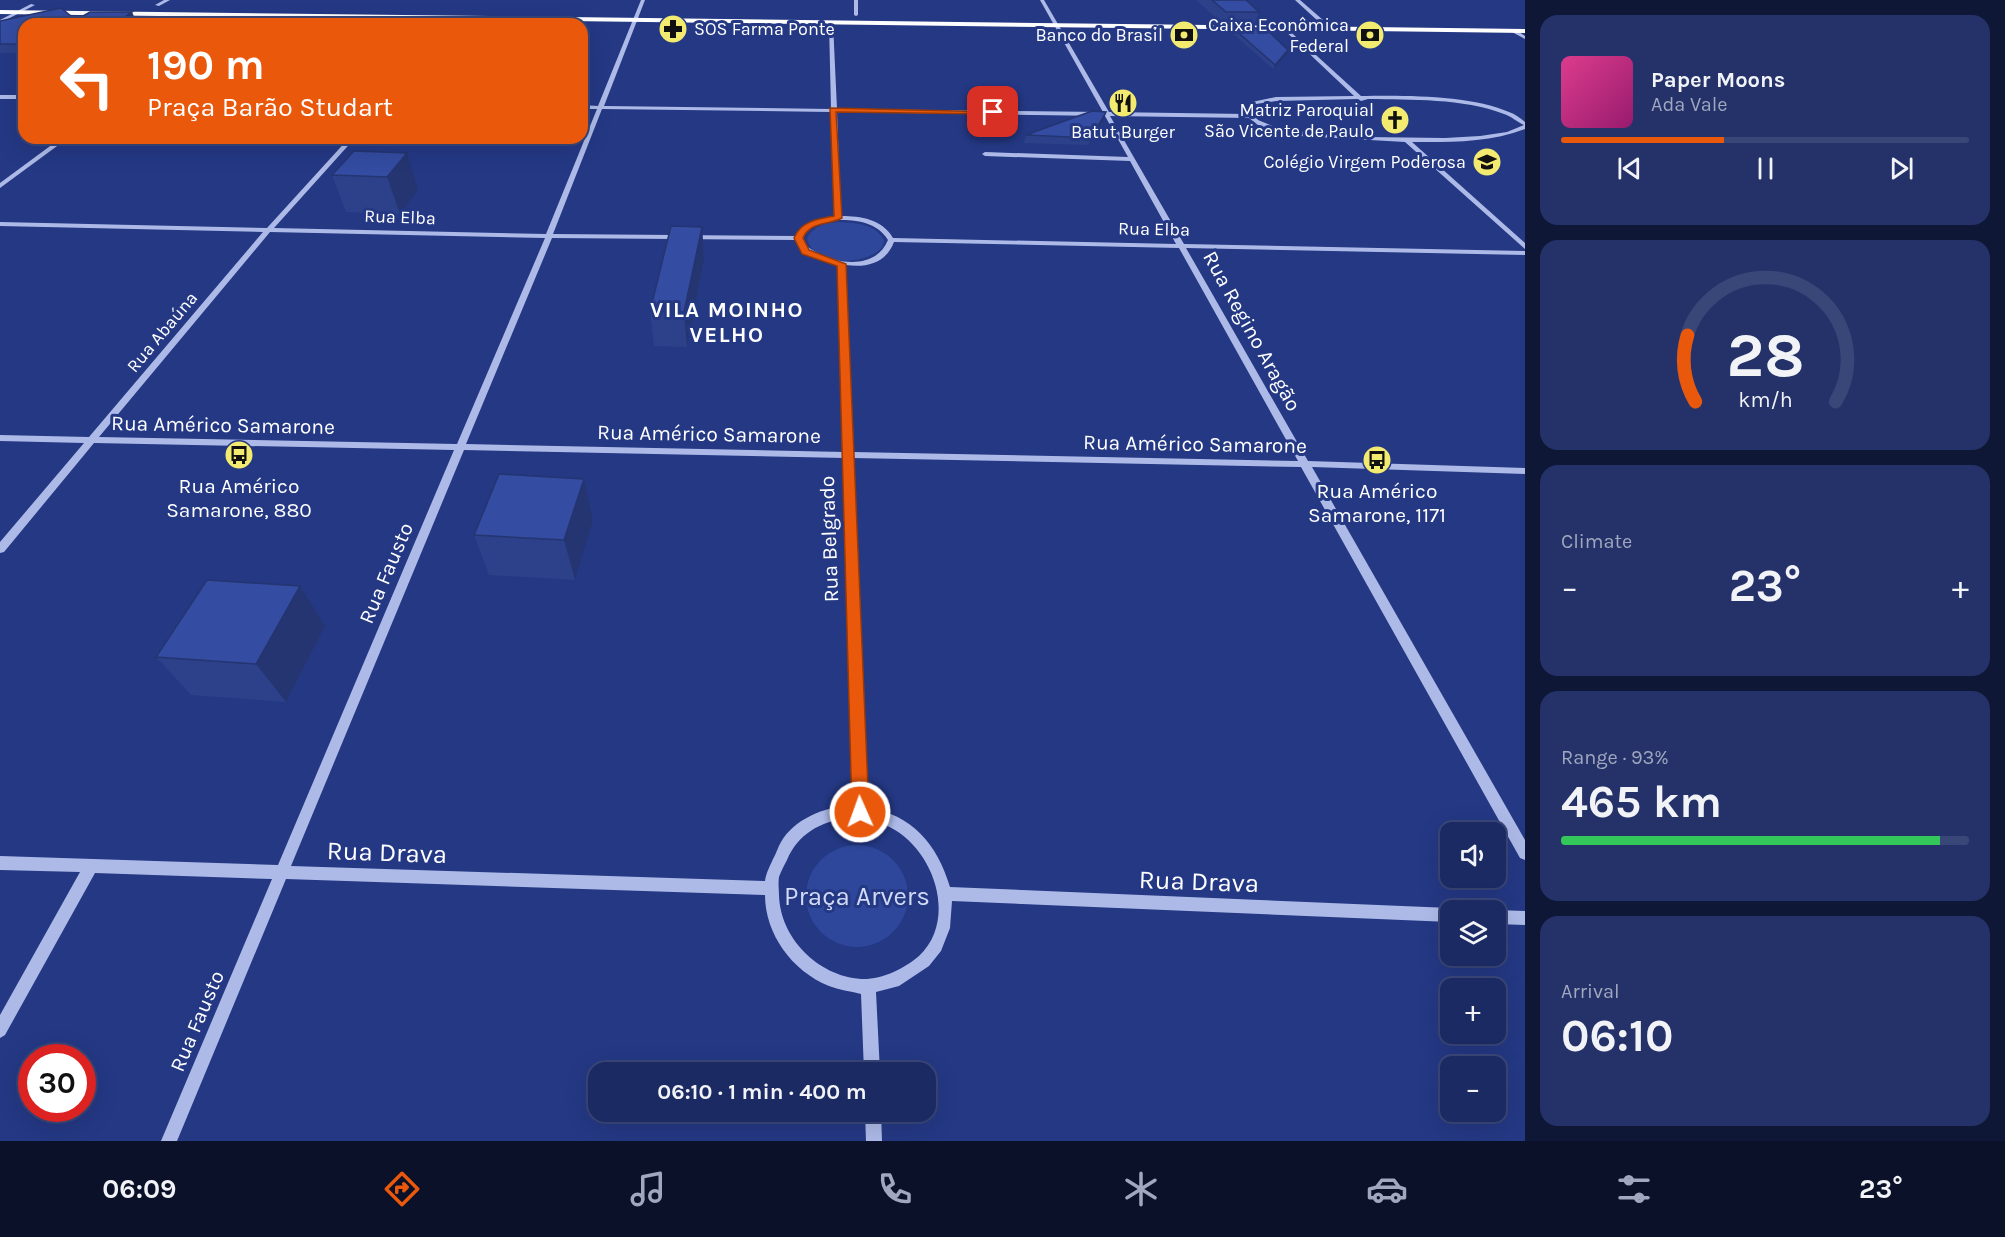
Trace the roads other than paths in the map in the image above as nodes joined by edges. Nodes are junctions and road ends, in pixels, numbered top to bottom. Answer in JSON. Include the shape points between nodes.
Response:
{"nodes":[{"id":1,"x":168,"y":0,"type":"edge"},
{"id":2,"x":643,"y":0,"type":"edge"},
{"id":3,"x":856,"y":0,"type":"edge"},
{"id":4,"x":1042,"y":0,"type":"edge"},
{"id":5,"x":1298,"y":0,"type":"edge"},
{"id":6,"x":0,"y":5,"type":"edge"},
{"id":7,"x":33,"y":5,"type":"junction"},
{"id":8,"x":157,"y":5,"type":"junction"},
{"id":9,"x":0,"y":12,"type":"edge"},
{"id":10,"x":20,"y":12,"type":"junction"},
{"id":11,"x":234,"y":14,"type":"junction"},
{"id":12,"x":856,"y":15,"type":"junction"},
{"id":13,"x":637,"y":16,"type":"junction"},
{"id":14,"x":228,"y":18,"type":"edge"},
{"id":15,"x":360,"y":18,"type":"edge"},
{"id":16,"x":564,"y":18,"type":"edge"},
{"id":17,"x":1052,"y":21,"type":"junction"},
{"id":18,"x":1321,"y":21,"type":"junction"},
{"id":19,"x":0,"y":22,"type":"edge"},
{"id":20,"x":831,"y":22,"type":"junction"},
{"id":21,"x":1525,"y":23,"type":"edge"},
{"id":22,"x":1283,"y":26,"type":"junction"},
{"id":23,"x":1514,"y":31,"type":"junction"},
{"id":24,"x":1525,"y":31,"type":"edge"},
{"id":25,"x":1525,"y":38,"type":"edge"},
{"id":26,"x":0,"y":97,"type":"edge"},
{"id":27,"x":18,"y":98,"type":"edge"},
{"id":28,"x":1361,"y":99,"type":"junction"},
{"id":29,"x":588,"y":107,"type":"edge"},
{"id":30,"x":601,"y":107,"type":"junction"},
{"id":31,"x":833,"y":110,"type":"junction"},
{"id":32,"x":1107,"y":114,"type":"junction"},
{"id":33,"x":1249,"y":116,"type":"junction"},
{"id":34,"x":1524,"y":123,"type":"edge"},
{"id":35,"x":588,"y":139,"type":"edge"},
{"id":36,"x":1405,"y":139,"type":"junction"},
{"id":37,"x":57,"y":144,"type":"edge"},
{"id":38,"x":347,"y":144,"type":"edge"},
{"id":39,"x":586,"y":144,"type":"edge"},
{"id":40,"x":985,"y":154,"type":"dead end"},
{"id":41,"x":1132,"y":159,"type":"junction"},
{"id":42,"x":0,"y":186,"type":"edge"},
{"id":43,"x":838,"y":218,"type":"junction"},
{"id":44,"x":0,"y":224,"type":"edge"},
{"id":45,"x":270,"y":228,"type":"junction"},
{"id":46,"x":549,"y":236,"type":"junction"},
{"id":47,"x":799,"y":238,"type":"junction"},
{"id":48,"x":891,"y":240,"type":"junction"},
{"id":49,"x":1181,"y":244,"type":"junction"},
{"id":50,"x":1525,"y":247,"type":"edge"},
{"id":51,"x":1525,"y":253,"type":"edge"},
{"id":52,"x":842,"y":264,"type":"junction"},
{"id":53,"x":0,"y":438,"type":"edge"},
{"id":54,"x":93,"y":440,"type":"junction"},
{"id":55,"x":460,"y":448,"type":"junction"},
{"id":56,"x":849,"y":455,"type":"junction"},
{"id":57,"x":1305,"y":464,"type":"junction"},
{"id":58,"x":1525,"y":471,"type":"edge"},
{"id":59,"x":0,"y":549,"type":"edge"},
{"id":60,"x":860,"y":812,"type":"junction"},
{"id":61,"x":1525,"y":853,"type":"edge"},
{"id":62,"x":0,"y":863,"type":"edge"},
{"id":63,"x":91,"y":866,"type":"junction"},
{"id":64,"x":281,"y":872,"type":"junction"},
{"id":65,"x":772,"y":888,"type":"junction"},
{"id":66,"x":945,"y":894,"type":"junction"},
{"id":67,"x":1440,"y":915,"type":"edge"},
{"id":68,"x":1506,"y":917,"type":"edge"},
{"id":69,"x":1525,"y":918,"type":"edge"},
{"id":70,"x":868,"y":987,"type":"junction"},
{"id":71,"x":0,"y":1030,"type":"edge"},
{"id":72,"x":872,"y":1062,"type":"edge"},
{"id":73,"x":873,"y":1122,"type":"edge"},
{"id":74,"x":168,"y":1141,"type":"edge"},
{"id":75,"x":874,"y":1141,"type":"edge"}],
"edges":[{"from":1,"to":8,"type":"street"},
{"from":2,"to":13,"type":"street","name":"Rua Fausto"},
{"from":3,"to":12,"type":"street"},
{"from":4,"to":17,"type":"street","name":"Rua Regino Aragão"},
{"from":5,"to":18,"type":"street"},
{"from":6,"to":7,"type":"highway"},
{"from":7,"to":8,"type":"highway"},
{"from":7,"to":10,"type":"street"},
{"from":8,"to":13,"type":"highway"},
{"from":9,"to":10,"type":"highway"},
{"from":10,"to":11,"type":"highway"},
{"from":10,"to":19,"type":"street"},
{"from":11,"to":14,"type":"street"},
{"from":11,"to":15,"type":"highway"},
{"from":12,"to":13,"type":"highway"},
{"from":12,"to":17,"type":"highway"},
{"from":13,"to":16,"type":"highway"},
{"from":13,"to":20,"type":"highway"},
{"from":13,"to":30,"type":"street","name":"Rua Fausto"},
{"from":17,"to":18,"type":"highway"},
{"from":17,"to":20,"type":"highway"},
{"from":17,"to":22,"type":"highway"},
{"from":17,"to":32,"type":"street","name":"Rua Regino Aragão"},
{"from":18,"to":21,"type":"highway"},
{"from":20,"to":31,"type":"street"},
{"from":22,"to":23,"type":"highway"},
{"from":22,"to":28,"type":"street"},
{"from":23,"to":24,"type":"highway"},
{"from":23,"to":25,"type":"street"},
{"from":26,"to":27,"type":"street"},
{"from":28,"to":33,"type":"street","via":[[1262,101],[1248,107]]},
{"from":28,"to":34,"type":"street","via":[[1468,103],[1498,109]]},
{"from":29,"to":30,"type":"street"},
{"from":30,"to":31,"type":"street"},
{"from":30,"to":35,"type":"street","name":"Rua Fausto"},
{"from":31,"to":32,"type":"street"},
{"from":31,"to":43,"type":"street"},
{"from":32,"to":33,"type":"street"},
{"from":32,"to":41,"type":"street","name":"Rua Regino Aragão"},
{"from":33,"to":36,"type":"street","via":[[1263,126],[1294,134]]},
{"from":34,"to":36,"type":"street","via":[[1511,133],[1492,136]]},
{"from":36,"to":50,"type":"street"},
{"from":37,"to":42,"type":"street"},
{"from":38,"to":45,"type":"street","name":"Rua Abaúna"},
{"from":39,"to":46,"type":"street","name":"Rua Fausto"},
{"from":40,"to":41,"type":"street"},
{"from":41,"to":49,"type":"street","name":"Rua Regino Aragão"},
{"from":43,"to":47,"type":"street","via":[[815,222]]},
{"from":43,"to":48,"type":"street","via":[[873,223]]},
{"from":44,"to":45,"type":"street","name":"Rua Elba"},
{"from":45,"to":46,"type":"street","name":"Rua Elba"},
{"from":45,"to":54,"type":"street","name":"Rua Abaúna"},
{"from":46,"to":47,"type":"street","name":"Rua Elba"},
{"from":46,"to":55,"type":"street","name":"Rua Fausto"},
{"from":47,"to":52,"type":"street","via":[[806,252]]},
{"from":48,"to":49,"type":"street","name":"Rua Elba"},
{"from":48,"to":52,"type":"street","via":[[890,248],[878,258]]},
{"from":49,"to":51,"type":"street","name":"Rua Elba"},
{"from":49,"to":57,"type":"street","name":"Rua Regino Aragão"},
{"from":52,"to":56,"type":"street","name":"Rua Belgrado"},
{"from":53,"to":54,"type":"street","name":"Rua Américo Samarone"},
{"from":54,"to":55,"type":"street","name":"Rua Américo Samarone"},
{"from":54,"to":59,"type":"street","name":"Rua Abaúna"},
{"from":55,"to":56,"type":"street","name":"Rua Américo Samarone"},
{"from":55,"to":64,"type":"street","name":"Rua Fausto"},
{"from":56,"to":57,"type":"street","name":"Rua Américo Samarone"},
{"from":56,"to":60,"type":"street","name":"Rua Belgrado"},
{"from":57,"to":58,"type":"street","name":"Rua Américo Samarone"},
{"from":57,"to":61,"type":"street","name":"Rua Regino Aragão"},
{"from":60,"to":65,"type":"street","via":[[822,817],[800,830],[777,862]]},
{"from":60,"to":66,"type":"street","via":[[889,820],[916,837],[935,863]]},
{"from":62,"to":63,"type":"street","name":"Rua Drava"},
{"from":63,"to":64,"type":"street","name":"Rua Drava"},
{"from":63,"to":71,"type":"street"},
{"from":64,"to":65,"type":"street","name":"Rua Drava"},
{"from":64,"to":74,"type":"street","name":"Rua Fausto"},
{"from":65,"to":70,"type":"street","via":[[771,901],[778,925],[798,958],[831,980]]},
{"from":66,"to":67,"type":"street","name":"Rua Drava"},
{"from":66,"to":70,"type":"street","via":[[943,927],[928,958],[902,979]]},
{"from":68,"to":69,"type":"street"},
{"from":70,"to":72,"type":"street"},
{"from":73,"to":75,"type":"street"}]}
